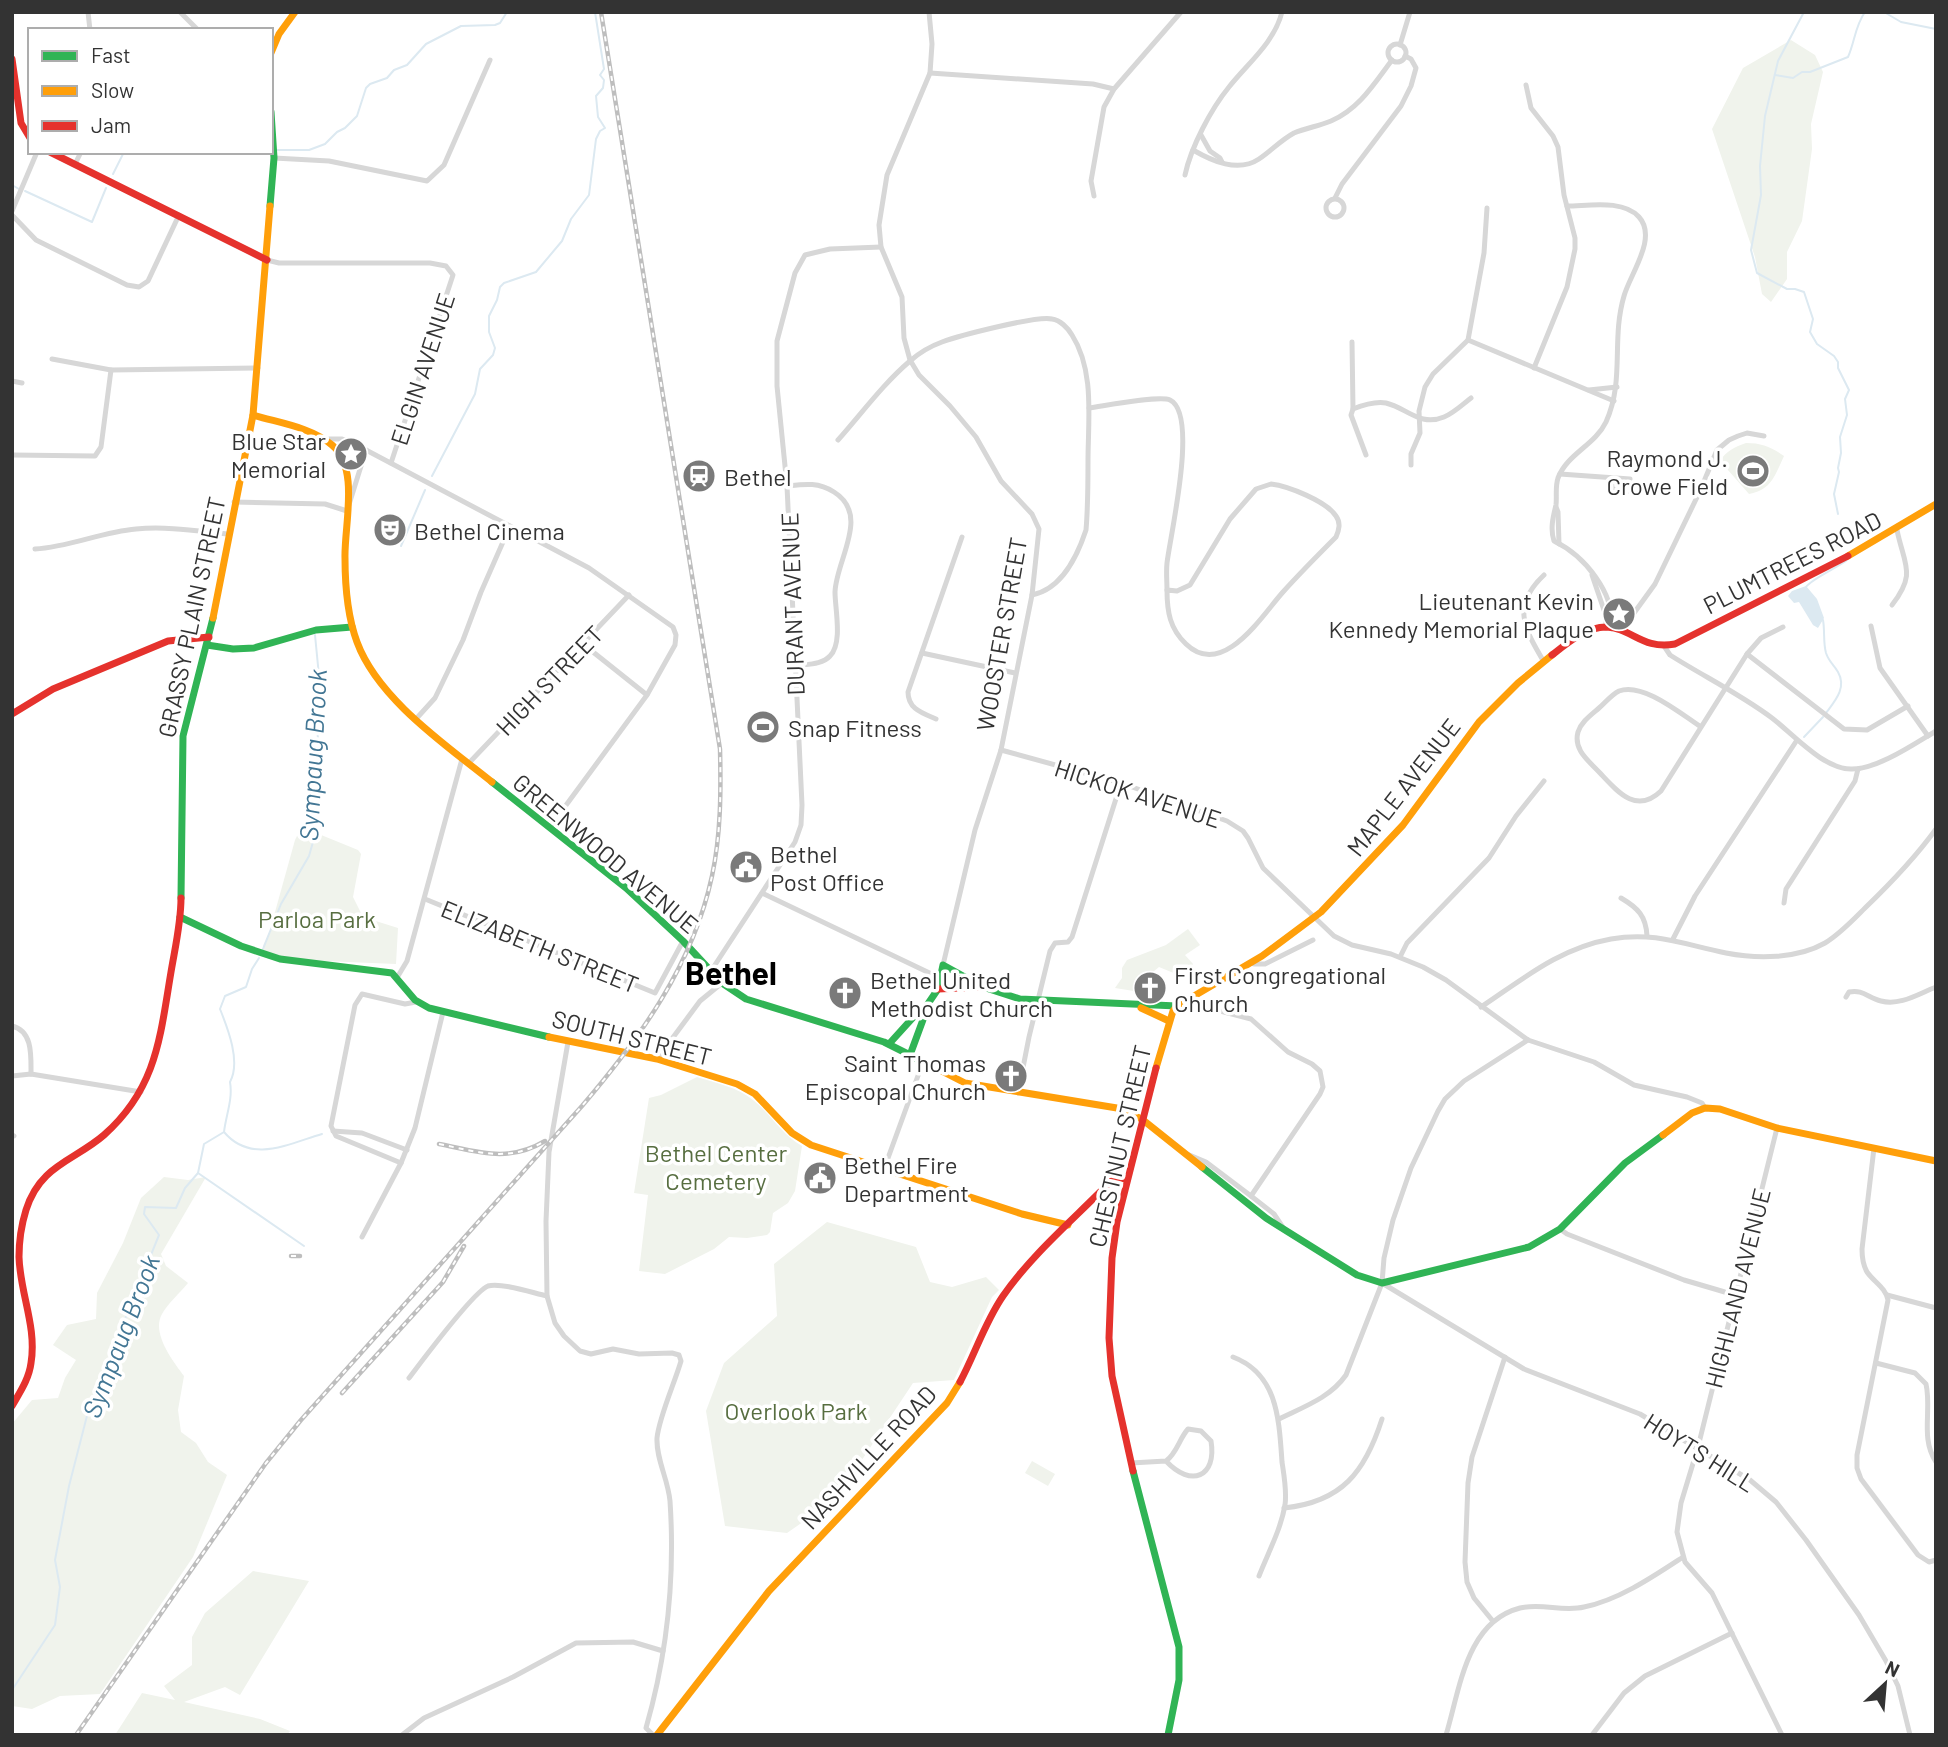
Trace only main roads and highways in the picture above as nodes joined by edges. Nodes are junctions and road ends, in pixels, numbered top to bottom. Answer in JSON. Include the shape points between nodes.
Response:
{"nodes":[{"id":1,"x":295,"y":12,"type":"edge"},
{"id":2,"x":273,"y":49,"type":"edge"},
{"id":3,"x":12,"y":59,"type":"edge"},
{"id":4,"x":13,"y":80,"type":"edge"},
{"id":5,"x":28,"y":135,"type":"edge"},
{"id":6,"x":273,"y":139,"type":"edge"},
{"id":7,"x":54,"y":154,"type":"edge"},
{"id":8,"x":267,"y":260,"type":"junction"},
{"id":9,"x":253,"y":415,"type":"junction"},
{"id":10,"x":1936,"y":504,"type":"edge"},
{"id":11,"x":352,"y":627,"type":"junction"},
{"id":12,"x":1609,"y":628,"type":"joint"},
{"id":13,"x":208,"y":641,"type":"junction"},
{"id":14,"x":12,"y":714,"type":"edge"},
{"id":15,"x":180,"y":917,"type":"junction"},
{"id":16,"x":983,"y":987,"type":"junction"},
{"id":17,"x":938,"y":989,"type":"junction"},
{"id":18,"x":1134,"y":1005,"type":"junction"},
{"id":19,"x":1177,"y":1006,"type":"junction"},
{"id":20,"x":923,"y":1011,"type":"junction"},
{"id":21,"x":1169,"y":1021,"type":"junction"},
{"id":22,"x":889,"y":1044,"type":"junction"},
{"id":23,"x":910,"y":1055,"type":"junction"},
{"id":24,"x":1143,"y":1120,"type":"junction"},
{"id":25,"x":1936,"y":1161,"type":"edge"},
{"id":26,"x":1127,"y":1179,"type":"junction"},
{"id":27,"x":1068,"y":1225,"type":"junction"},
{"id":28,"x":16,"y":1258,"type":"edge"},
{"id":29,"x":12,"y":1406,"type":"edge"},
{"id":30,"x":655,"y":1735,"type":"edge"},
{"id":31,"x":1168,"y":1735,"type":"edge"}],
"edges":[{"from":1,"to":2,"type":"main road"},
{"from":3,"to":4,"type":"main road"},
{"from":4,"to":5,"type":"main road","via":[[21,123]]},
{"from":6,"to":8,"type":"main road","name":"GRASSY PLAIN STREET"},
{"from":7,"to":8,"type":"main road"},
{"from":8,"to":9,"type":"main road","name":"GRASSY PLAIN STREET"},
{"from":9,"to":11,"type":"main road","name":"GREENWOOD AVENUE","via":[[325,439],[340,453],[348,489],[346,570]]},
{"from":9,"to":13,"type":"main road","name":"GRASSY PLAIN STREET"},
{"from":10,"to":12,"type":"main road","name":"PLUMTREES ROAD","via":[[1897,530],[1686,639],[1649,645]]},
{"from":11,"to":13,"type":"main road","via":[[316,630],[254,648],[233,649]]},
{"from":11,"to":22,"type":"main road","name":"GREENWOOD AVENUE","via":[[364,656],[416,719],[626,888],[722,983],[764,1006]]},
{"from":12,"to":19,"type":"main road","name":"MAPLE AVENUE","via":[[1583,634],[1544,662],[1479,722],[1389,842],[1315,918],[1254,964]]},
{"from":13,"to":14,"type":"main road","via":[[168,641],[53,689]]},
{"from":13,"to":15,"type":"main road","name":"GRASSY PLAIN STREET","via":[[183,736]]},
{"from":15,"to":27,"type":"main road","name":"SOUTH STREET","via":[[280,959],[385,971],[398,976],[416,1003],[443,1012],[657,1059],[737,1084],[755,1094],[792,1133],[811,1145]]},
{"from":15,"to":28,"type":"main road","name":"GRASSY PLAIN STREET","via":[[160,1039],[141,1092],[118,1123],[45,1177],[26,1210]]},
{"from":16,"to":17,"type":"main road"},
{"from":16,"to":17,"type":"main road","name":"WOOSTER STREET","via":[[943,965]]},
{"from":16,"to":18,"type":"main road","via":[[1020,999]]},
{"from":17,"to":20,"type":"main road"},
{"from":18,"to":19,"type":"main road"},
{"from":18,"to":21,"type":"main road"},
{"from":19,"to":21,"type":"main road","name":"CHESTNUT STREET"},
{"from":20,"to":22,"type":"main road"},
{"from":20,"to":23,"type":"main road"},
{"from":21,"to":24,"type":"main road","name":"CHESTNUT STREET"},
{"from":22,"to":23,"type":"main road","name":"GREENWOOD AVENUE"},
{"from":23,"to":24,"type":"main road","name":"GREENWOOD AVENUE","via":[[965,1083],[1111,1106]]},
{"from":24,"to":25,"type":"main road","name":"GREENWOOD AVENUE","via":[[1284,1229],[1357,1275],[1382,1283],[1529,1247],[1560,1229],[1625,1163],[1705,1108]]},
{"from":24,"to":26,"type":"main road","name":"CHESTNUT STREET"},
{"from":26,"to":27,"type":"main road","name":"NASHVILLE ROAD","via":[[1113,1180]]},
{"from":26,"to":31,"type":"main road","name":"CHESTNUT STREET","via":[[1113,1248],[1109,1338],[1112,1376],[1131,1463],[1179,1647],[1181,1663]]},
{"from":27,"to":30,"type":"main road","name":"NASHVILLE ROAD","via":[[1001,1298],[947,1403],[769,1591]]},
{"from":28,"to":29,"type":"main road","name":"GRASSY PLAIN STREET","via":[[33,1345],[26,1381]]}]}
